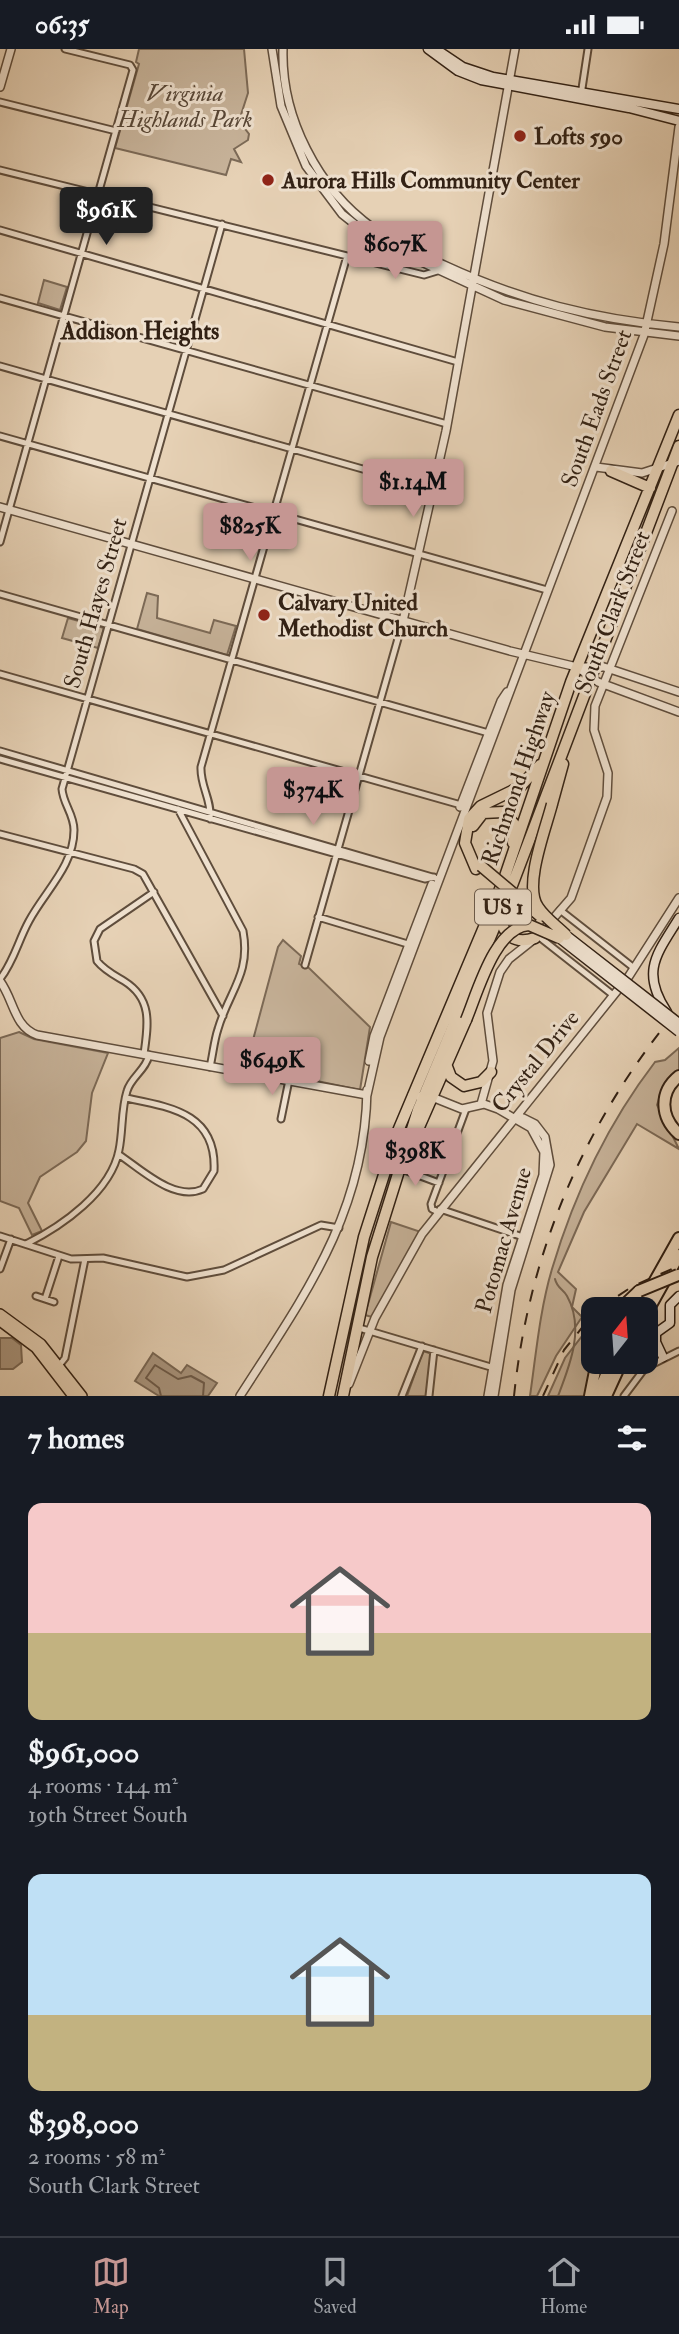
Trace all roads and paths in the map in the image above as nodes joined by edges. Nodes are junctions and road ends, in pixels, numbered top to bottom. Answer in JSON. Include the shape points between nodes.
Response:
{"nodes":[{"id":1,"x":11,"y":49,"type":"edge"},
{"id":2,"x":65,"y":49,"type":"edge"},
{"id":3,"x":272,"y":49,"type":"edge"},
{"id":4,"x":284,"y":49,"type":"edge"},
{"id":5,"x":428,"y":49,"type":"edge"},
{"id":6,"x":436,"y":49,"type":"edge"},
{"id":7,"x":514,"y":49,"type":"edge"},
{"id":8,"x":588,"y":49,"type":"edge"},
{"id":9,"x":510,"y":83,"type":"junction"},
{"id":10,"x":0,"y":87,"type":"edge"},
{"id":11,"x":581,"y":96,"type":"junction"},
{"id":12,"x":0,"y":102,"type":"edge"},
{"id":13,"x":679,"y":109,"type":"edge"},
{"id":14,"x":679,"y":124,"type":"edge"},
{"id":15,"x":116,"y":131,"type":"junction"},
{"id":16,"x":0,"y":170,"type":"edge"},
{"id":17,"x":98,"y":194,"type":"junction"},
{"id":18,"x":222,"y":224,"type":"junction"},
{"id":19,"x":0,"y":230,"type":"edge"},
{"id":20,"x":81,"y":254,"type":"junction"},
{"id":21,"x":347,"y":256,"type":"junction"},
{"id":22,"x":437,"y":271,"type":"junction"},
{"id":23,"x":474,"y":283,"type":"junction"},
{"id":24,"x":204,"y":289,"type":"junction"},
{"id":25,"x":0,"y":298,"type":"edge"},
{"id":26,"x":64,"y":315,"type":"junction"},
{"id":27,"x":327,"y":324,"type":"junction"},
{"id":28,"x":679,"y":327,"type":"edge"},
{"id":29,"x":646,"y":328,"type":"junction"},
{"id":30,"x":679,"y":336,"type":"edge"},
{"id":31,"x":187,"y":350,"type":"junction"},
{"id":32,"x":458,"y":362,"type":"junction"},
{"id":33,"x":0,"y":366,"type":"edge"},
{"id":34,"x":45,"y":379,"type":"junction"},
{"id":35,"x":310,"y":385,"type":"junction"},
{"id":36,"x":168,"y":415,"type":"junction"},
{"id":37,"x":679,"y":415,"type":"edge"},
{"id":38,"x":447,"y":424,"type":"junction"},
{"id":39,"x":0,"y":436,"type":"edge"},
{"id":40,"x":27,"y":443,"type":"junction"},
{"id":41,"x":679,"y":446,"type":"edge"},
{"id":42,"x":292,"y":449,"type":"junction"},
{"id":43,"x":675,"y":463,"type":"edge"},
{"id":44,"x":596,"y":467,"type":"junction"},
{"id":45,"x":658,"y":469,"type":"junction"},
{"id":46,"x":611,"y":471,"type":"junction"},
{"id":47,"x":151,"y":478,"type":"junction"},
{"id":48,"x":650,"y":488,"type":"junction"},
{"id":49,"x":433,"y":489,"type":"junction"},
{"id":50,"x":0,"y":507,"type":"edge"},
{"id":51,"x":675,"y":509,"type":"edge"},
{"id":52,"x":9,"y":510,"type":"junction"},
{"id":53,"x":273,"y":513,"type":"junction"},
{"id":54,"x":0,"y":542,"type":"edge"},
{"id":55,"x":132,"y":545,"type":"junction"},
{"id":56,"x":420,"y":554,"type":"junction"},
{"id":57,"x":255,"y":579,"type":"junction"},
{"id":58,"x":547,"y":590,"type":"junction"},
{"id":59,"x":0,"y":594,"type":"edge"},
{"id":60,"x":403,"y":621,"type":"junction"},
{"id":61,"x":109,"y":625,"type":"junction"},
{"id":62,"x":522,"y":654,"type":"junction"},
{"id":63,"x":232,"y":660,"type":"junction"},
{"id":64,"x":611,"y":668,"type":"junction"},
{"id":65,"x":586,"y":670,"type":"junction"},
{"id":66,"x":0,"y":674,"type":"edge"},
{"id":67,"x":604,"y":684,"type":"junction"},
{"id":68,"x":679,"y":692,"type":"edge"},
{"id":69,"x":88,"y":699,"type":"junction"},
{"id":70,"x":379,"y":702,"type":"junction"},
{"id":71,"x":679,"y":712,"type":"edge"},
{"id":72,"x":571,"y":725,"type":"junction"},
{"id":73,"x":211,"y":734,"type":"junction"},
{"id":74,"x":491,"y":734,"type":"junction"},
{"id":75,"x":0,"y":751,"type":"edge"},
{"id":76,"x":546,"y":755,"type":"junction"},
{"id":77,"x":0,"y":759,"type":"edge"},
{"id":78,"x":67,"y":771,"type":"junction"},
{"id":79,"x":359,"y":776,"type":"junction"},
{"id":80,"x":65,"y":778,"type":"junction"},
{"id":81,"x":549,"y":785,"type":"junction"},
{"id":82,"x":463,"y":805,"type":"junction"},
{"id":83,"x":179,"y":806,"type":"junction"},
{"id":84,"x":211,"y":815,"type":"junction"},
{"id":85,"x":0,"y":834,"type":"edge"},
{"id":86,"x":337,"y":851,"type":"junction"},
{"id":87,"x":70,"y":854,"type":"junction"},
{"id":88,"x":510,"y":862,"type":"junction"},
{"id":89,"x":478,"y":867,"type":"junction"},
{"id":90,"x":436,"y":878,"type":"junction"},
{"id":91,"x":154,"y":893,"type":"junction"},
{"id":92,"x":679,"y":898,"type":"edge"},
{"id":93,"x":561,"y":910,"type":"junction"},
{"id":94,"x":500,"y":914,"type":"junction"},
{"id":95,"x":318,"y":917,"type":"junction"},
{"id":96,"x":679,"y":918,"type":"edge"},
{"id":97,"x":563,"y":936,"type":"junction"},
{"id":98,"x":536,"y":937,"type":"junction"},
{"id":99,"x":411,"y":945,"type":"junction"},
{"id":100,"x":305,"y":965,"type":"dead end"},
{"id":101,"x":634,"y":968,"type":"junction"},
{"id":102,"x":0,"y":980,"type":"edge"},
{"id":103,"x":613,"y":995,"type":"junction"},
{"id":104,"x":668,"y":1014,"type":"junction"},
{"id":105,"x":223,"y":1016,"type":"junction"},
{"id":106,"x":679,"y":1023,"type":"edge"},
{"id":107,"x":679,"y":1032,"type":"edge"},
{"id":108,"x":146,"y":1055,"type":"junction"},
{"id":109,"x":446,"y":1064,"type":"junction"},
{"id":110,"x":210,"y":1067,"type":"junction"},
{"id":111,"x":491,"y":1072,"type":"junction"},
{"id":112,"x":679,"y":1076,"type":"edge"},
{"id":113,"x":289,"y":1080,"type":"junction"},
{"id":114,"x":366,"y":1095,"type":"junction"},
{"id":115,"x":412,"y":1095,"type":"junction"},
{"id":116,"x":126,"y":1098,"type":"junction"},
{"id":117,"x":428,"y":1098,"type":"junction"},
{"id":118,"x":481,"y":1104,"type":"junction"},
{"id":119,"x":466,"y":1109,"type":"junction"},
{"id":120,"x":515,"y":1117,"type":"junction"},
{"id":121,"x":281,"y":1119,"type":"dead end"},
{"id":122,"x":679,"y":1133,"type":"edge"},
{"id":123,"x":118,"y":1154,"type":"junction"},
{"id":124,"x":400,"y":1163,"type":"junction"},
{"id":125,"x":439,"y":1183,"type":"junction"},
{"id":126,"x":439,"y":1211,"type":"junction"},
{"id":127,"x":339,"y":1229,"type":"junction"},
{"id":128,"x":0,"y":1235,"type":"edge"},
{"id":129,"x":523,"y":1237,"type":"junction"},
{"id":130,"x":679,"y":1238,"type":"edge"},
{"id":131,"x":10,"y":1239,"type":"junction"},
{"id":132,"x":26,"y":1244,"type":"junction"},
{"id":133,"x":679,"y":1255,"type":"edge"},
{"id":134,"x":59,"y":1256,"type":"junction"},
{"id":135,"x":85,"y":1259,"type":"junction"},
{"id":136,"x":0,"y":1269,"type":"edge"},
{"id":137,"x":678,"y":1275,"type":"edge"},
{"id":138,"x":36,"y":1296,"type":"dead end"},
{"id":139,"x":679,"y":1296,"type":"edge"},
{"id":140,"x":633,"y":1297,"type":"edge"},
{"id":141,"x":646,"y":1297,"type":"edge"},
{"id":142,"x":656,"y":1297,"type":"edge"},
{"id":143,"x":45,"y":1299,"type":"junction"},
{"id":144,"x":54,"y":1302,"type":"dead end"},
{"id":145,"x":0,"y":1314,"type":"edge"},
{"id":146,"x":0,"y":1321,"type":"edge"},
{"id":147,"x":343,"y":1324,"type":"junction"},
{"id":148,"x":356,"y":1327,"type":"junction"},
{"id":149,"x":370,"y":1331,"type":"junction"},
{"id":150,"x":422,"y":1346,"type":"junction"},
{"id":151,"x":434,"y":1350,"type":"junction"},
{"id":152,"x":679,"y":1351,"type":"edge"},
{"id":153,"x":663,"y":1357,"type":"junction"},
{"id":154,"x":57,"y":1368,"type":"junction"},
{"id":155,"x":494,"y":1368,"type":"junction"},
{"id":156,"x":594,"y":1374,"type":"edge"},
{"id":157,"x":606,"y":1374,"type":"edge"},
{"id":158,"x":616,"y":1374,"type":"edge"},
{"id":159,"x":74,"y":1396,"type":"edge"},
{"id":160,"x":82,"y":1396,"type":"edge"},
{"id":161,"x":240,"y":1396,"type":"edge"},
{"id":162,"x":329,"y":1396,"type":"edge"},
{"id":163,"x":343,"y":1396,"type":"edge"},
{"id":164,"x":402,"y":1396,"type":"edge"},
{"id":165,"x":429,"y":1396,"type":"edge"},
{"id":166,"x":488,"y":1396,"type":"edge"},
{"id":167,"x":494,"y":1396,"type":"edge"},
{"id":168,"x":590,"y":1396,"type":"edge"},
{"id":169,"x":597,"y":1396,"type":"edge"},
{"id":170,"x":606,"y":1396,"type":"edge"},
{"id":171,"x":624,"y":1396,"type":"edge"}],
"edges":[{"from":1,"to":10,"type":"street"},
{"from":2,"to":15,"type":"street","via":[[133,67]]},
{"from":3,"to":22,"type":"street","via":[[288,126],[318,184],[357,227]]},
{"from":4,"to":23,"type":"street","via":[[296,123],[337,194],[359,218],[395,243]]},
{"from":5,"to":9,"type":"main road","via":[[469,76]]},
{"from":6,"to":9,"type":"main road","via":[[464,67]]},
{"from":7,"to":9,"type":"street"},
{"from":8,"to":11,"type":"street"},
{"from":9,"to":11,"type":"main road"},
{"from":9,"to":23,"type":"street"},
{"from":11,"to":13,"type":"main road"},
{"from":11,"to":14,"type":"main road"},
{"from":12,"to":15,"type":"street"},
{"from":14,"to":29,"type":"street","name":"South Eads Street","via":[[664,244]]},
{"from":15,"to":17,"type":"street"},
{"from":16,"to":17,"type":"street"},
{"from":17,"to":18,"type":"street"},
{"from":17,"to":20,"type":"street"},
{"from":18,"to":21,"type":"street"},
{"from":18,"to":24,"type":"street","name":"South Hayes Street"},
{"from":19,"to":20,"type":"street"},
{"from":20,"to":24,"type":"street"},
{"from":20,"to":26,"type":"street"},
{"from":21,"to":22,"type":"street","via":[[424,275]]},
{"from":21,"to":27,"type":"street"},
{"from":22,"to":23,"type":"street"},
{"from":23,"to":29,"type":"street"},
{"from":23,"to":32,"type":"street"},
{"from":24,"to":27,"type":"street"},
{"from":24,"to":31,"type":"street","name":"South Hayes Street"},
{"from":25,"to":26,"type":"street"},
{"from":26,"to":31,"type":"street"},
{"from":26,"to":34,"type":"street"},
{"from":27,"to":32,"type":"street"},
{"from":27,"to":35,"type":"street"},
{"from":28,"to":29,"type":"street"},
{"from":29,"to":30,"type":"street"},
{"from":29,"to":44,"type":"street","name":"South Eads Street"},
{"from":31,"to":35,"type":"street"},
{"from":31,"to":36,"type":"street","name":"South Hayes Street"},
{"from":32,"to":38,"type":"street"},
{"from":33,"to":34,"type":"street"},
{"from":34,"to":36,"type":"street"},
{"from":34,"to":40,"type":"street"},
{"from":35,"to":38,"type":"street"},
{"from":35,"to":42,"type":"street"},
{"from":36,"to":42,"type":"street"},
{"from":36,"to":47,"type":"street","name":"South Hayes Street"},
{"from":37,"to":45,"type":"highway","name":"Richmond Highway","number":"US 1"},
{"from":38,"to":49,"type":"street"},
{"from":39,"to":40,"type":"street"},
{"from":40,"to":47,"type":"street"},
{"from":40,"to":52,"type":"street"},
{"from":41,"to":43,"type":"highway","name":"Richmond Highway","number":"US 1"},
{"from":42,"to":49,"type":"street"},
{"from":42,"to":53,"type":"street"},
{"from":43,"to":45,"type":"street"},
{"from":43,"to":65,"type":"highway","name":"Richmond Highway","number":"US 1"},
{"from":44,"to":46,"type":"street"},
{"from":44,"to":58,"type":"street","name":"South Eads Street"},
{"from":45,"to":46,"type":"street"},
{"from":45,"to":48,"type":"highway","name":"Richmond Highway","number":"US 1"},
{"from":46,"to":48,"type":"highway"},
{"from":47,"to":53,"type":"street"},
{"from":47,"to":55,"type":"street","name":"South Hayes Street"},
{"from":48,"to":65,"type":"highway","name":"Richmond Highway","number":"US 1"},
{"from":49,"to":56,"type":"street"},
{"from":50,"to":52,"type":"street"},
{"from":51,"to":64,"type":"street","name":"South Clark Street"},
{"from":52,"to":54,"type":"street"},
{"from":52,"to":55,"type":"street"},
{"from":53,"to":56,"type":"street"},
{"from":53,"to":57,"type":"street"},
{"from":55,"to":57,"type":"street"},
{"from":55,"to":61,"type":"street","name":"South Hayes Street"},
{"from":56,"to":58,"type":"street"},
{"from":56,"to":60,"type":"street"},
{"from":57,"to":60,"type":"street"},
{"from":57,"to":63,"type":"street"},
{"from":58,"to":62,"type":"street","name":"South Eads Street"},
{"from":59,"to":61,"type":"street"},
{"from":60,"to":62,"type":"street"},
{"from":60,"to":70,"type":"street"},
{"from":61,"to":63,"type":"street"},
{"from":61,"to":69,"type":"street","name":"South Hayes Street"},
{"from":62,"to":65,"type":"street"},
{"from":62,"to":74,"type":"street","name":"South Eads Street"},
{"from":63,"to":70,"type":"street"},
{"from":63,"to":73,"type":"street"},
{"from":64,"to":65,"type":"street"},
{"from":64,"to":67,"type":"street","name":"South Clark Street"},
{"from":64,"to":68,"type":"street"},
{"from":65,"to":67,"type":"street"},
{"from":65,"to":72,"type":"highway","name":"Richmond Highway","number":"US 1"},
{"from":65,"to":76,"type":"highway","name":"Richmond Highway","number":"US 1"},
{"from":65,"to":81,"type":"highway","via":[[552,759]]},
{"from":66,"to":69,"type":"street"},
{"from":67,"to":71,"type":"street"},
{"from":67,"to":93,"type":"street","name":"South Clark Street","via":[[594,721],[608,773],[608,794],[574,892]]},
{"from":69,"to":73,"type":"street"},
{"from":69,"to":78,"type":"street","name":"South Hayes Street"},
{"from":70,"to":74,"type":"street"},
{"from":70,"to":79,"type":"street"},
{"from":72,"to":81,"type":"highway","name":"Richmond Highway","number":"US 1"},
{"from":72,"to":97,"type":"highway","bridge":true,"via":[[533,880],[533,896],[541,911]]},
{"from":73,"to":79,"type":"street"},
{"from":73,"to":84,"type":"street","via":[[201,776]]},
{"from":74,"to":82,"type":"street","name":"South Eads Street"},
{"from":75,"to":78,"type":"street"},
{"from":76,"to":88,"type":"highway","name":"Richmond Highway","number":"US 1"},
{"from":76,"to":89,"type":"highway","via":[[520,787],[481,806],[469,819],[465,843]]},
{"from":77,"to":80,"type":"street"},
{"from":78,"to":80,"type":"street","name":"South Hayes Street"},
{"from":78,"to":83,"type":"street"},
{"from":79,"to":82,"type":"street"},
{"from":79,"to":86,"type":"street"},
{"from":80,"to":83,"type":"street"},
{"from":80,"to":87,"type":"street","name":"South Hayes Street","via":[[63,797],[74,818]]},
{"from":81,"to":94,"type":"highway","name":"Richmond Highway","number":"US 1"},
{"from":82,"to":90,"type":"street","name":"South Eads Street"},
{"from":83,"to":84,"type":"street"},
{"from":83,"to":105,"type":"street","via":[[243,931],[245,965]]},
{"from":84,"to":86,"type":"street"},
{"from":85,"to":87,"type":"street"},
{"from":86,"to":90,"type":"street"},
{"from":86,"to":95,"type":"street"},
{"from":87,"to":91,"type":"street","via":[[134,869],[143,874]]},
{"from":87,"to":102,"type":"street","name":"South Hayes Street","via":[[35,909]]},
{"from":88,"to":89,"type":"highway","via":[[514,824],[507,814],[491,811],[480,816],[472,831]]},
{"from":88,"to":115,"type":"highway","name":"Richmond Highway","number":"US 1"},
{"from":89,"to":97,"type":"highway","bridge":true},
{"from":90,"to":99,"type":"street","name":"South Eads Street"},
{"from":91,"to":105,"type":"street"},
{"from":91,"to":108,"type":"street","via":[[100,929],[94,941],[97,961],[136,990],[147,1010]]},
{"from":92,"to":101,"type":"street","name":"Crystal Drive"},
{"from":93,"to":98,"type":"street","name":"South Clark Street"},
{"from":93,"to":101,"type":"street"},
{"from":94,"to":98,"type":"highway","via":[[509,936],[520,941]]},
{"from":94,"to":117,"type":"highway","name":"Richmond Highway","number":"US 1"},
{"from":95,"to":99,"type":"street"},
{"from":95,"to":100,"type":"street"},
{"from":96,"to":104,"type":"main road","via":[[654,961],[652,976],[655,993]]},
{"from":97,"to":104,"type":"main road","bridge":true},
{"from":97,"to":107,"type":"main road","bridge":true},
{"from":97,"to":109,"type":"highway","bridge":true,"via":[[529,925],[507,933]]},
{"from":98,"to":103,"type":"street"},
{"from":98,"to":111,"type":"street","name":"South Clark Street","via":[[503,966],[490,1002],[486,1022]]},
{"from":99,"to":114,"type":"street","name":"South Eads Street","via":[[372,1041]]},
{"from":101,"to":103,"type":"street","name":"Crystal Drive"},
{"from":102,"to":108,"type":"street","via":[[20,1024],[30,1033]]},
{"from":103,"to":120,"type":"street","name":"Crystal Drive"},
{"from":104,"to":106,"type":"main road","bridge":true},
{"from":105,"to":110,"type":"street"},
{"from":108,"to":110,"type":"street"},
{"from":108,"to":116,"type":"street","via":[[147,1065],[130,1085]]},
{"from":109,"to":111,"type":"highway","via":[[451,1077],[464,1086],[481,1082]]},
{"from":109,"to":117,"type":"highway"},
{"from":110,"to":113,"type":"street"},
{"from":111,"to":118,"type":"street","name":"South Clark Street"},
{"from":112,"to":122,"type":"highway","via":[[668,1089],[664,1104],[667,1119]]},
{"from":113,"to":114,"type":"street"},
{"from":113,"to":121,"type":"street"},
{"from":114,"to":127,"type":"street","name":"South Eads Street","via":[[356,1170]]},
{"from":115,"to":117,"type":"street"},
{"from":115,"to":147,"type":"highway","name":"Richmond Highway","number":"US 1","via":[[371,1211]]},
{"from":116,"to":123,"type":"street"},
{"from":116,"to":123,"type":"street","via":[[178,1109],[199,1123],[214,1158],[214,1171],[210,1182],[197,1191],[183,1192]]},
{"from":117,"to":119,"type":"street"},
{"from":117,"to":124,"type":"highway"},
{"from":118,"to":119,"type":"street"},
{"from":118,"to":120,"type":"street"},
{"from":119,"to":125,"type":"street"},
{"from":120,"to":126,"type":"street","name":"Crystal Drive"},
{"from":120,"to":129,"type":"street","name":"Potomac Avenue","via":[[534,1132],[545,1157]]},
{"from":123,"to":132,"type":"street","via":[[93,1195]]},
{"from":124,"to":125,"type":"street"},
{"from":124,"to":148,"type":"highway"},
{"from":125,"to":126,"type":"street","via":[[430,1206]]},
{"from":126,"to":129,"type":"street"},
{"from":126,"to":149,"type":"street","name":"Crystal Drive","via":[[394,1282]]},
{"from":127,"to":135,"type":"street","via":[[318,1226],[206,1276],[169,1275],[103,1258]]},
{"from":127,"to":161,"type":"street","name":"South Eads Street","via":[[316,1276]]},
{"from":128,"to":131,"type":"street"},
{"from":129,"to":155,"type":"street","name":"Potomac Avenue"},
{"from":130,"to":141,"type":"highway"},
{"from":131,"to":132,"type":"street"},
{"from":131,"to":136,"type":"street"},
{"from":132,"to":134,"type":"street"},
{"from":133,"to":142,"type":"highway"},
{"from":134,"to":135,"type":"street"},
{"from":134,"to":143,"type":"street"},
{"from":135,"to":154,"type":"street","via":[[68,1347]]},
{"from":137,"to":140,"type":"highway","bridge":true},
{"from":138,"to":143,"type":"street"},
{"from":139,"to":153,"type":"main road","via":[[669,1307],[670,1323],[656,1333]]},
{"from":143,"to":144,"type":"street"},
{"from":145,"to":154,"type":"main road","via":[[27,1332]]},
{"from":146,"to":154,"type":"main road"},
{"from":147,"to":148,"type":"street"},
{"from":147,"to":162,"type":"highway","name":"Richmond Highway","number":"US 1"},
{"from":148,"to":149,"type":"street"},
{"from":148,"to":163,"type":"highway"},
{"from":149,"to":150,"type":"street"},
{"from":149,"to":163,"type":"street","name":"Crystal Drive"},
{"from":150,"to":151,"type":"street"},
{"from":150,"to":164,"type":"street"},
{"from":151,"to":155,"type":"street"},
{"from":151,"to":165,"type":"street"},
{"from":152,"to":153,"type":"street"},
{"from":153,"to":171,"type":"street","via":[[642,1371]]},
{"from":154,"to":159,"type":"main road"},
{"from":154,"to":160,"type":"main road"},
{"from":155,"to":166,"type":"street","name":"Potomac Avenue"},
{"from":155,"to":167,"type":"street","name":"Potomac Avenue"},
{"from":156,"to":168,"type":"highway"},
{"from":157,"to":169,"type":"highway"},
{"from":158,"to":170,"type":"highway"}]}
